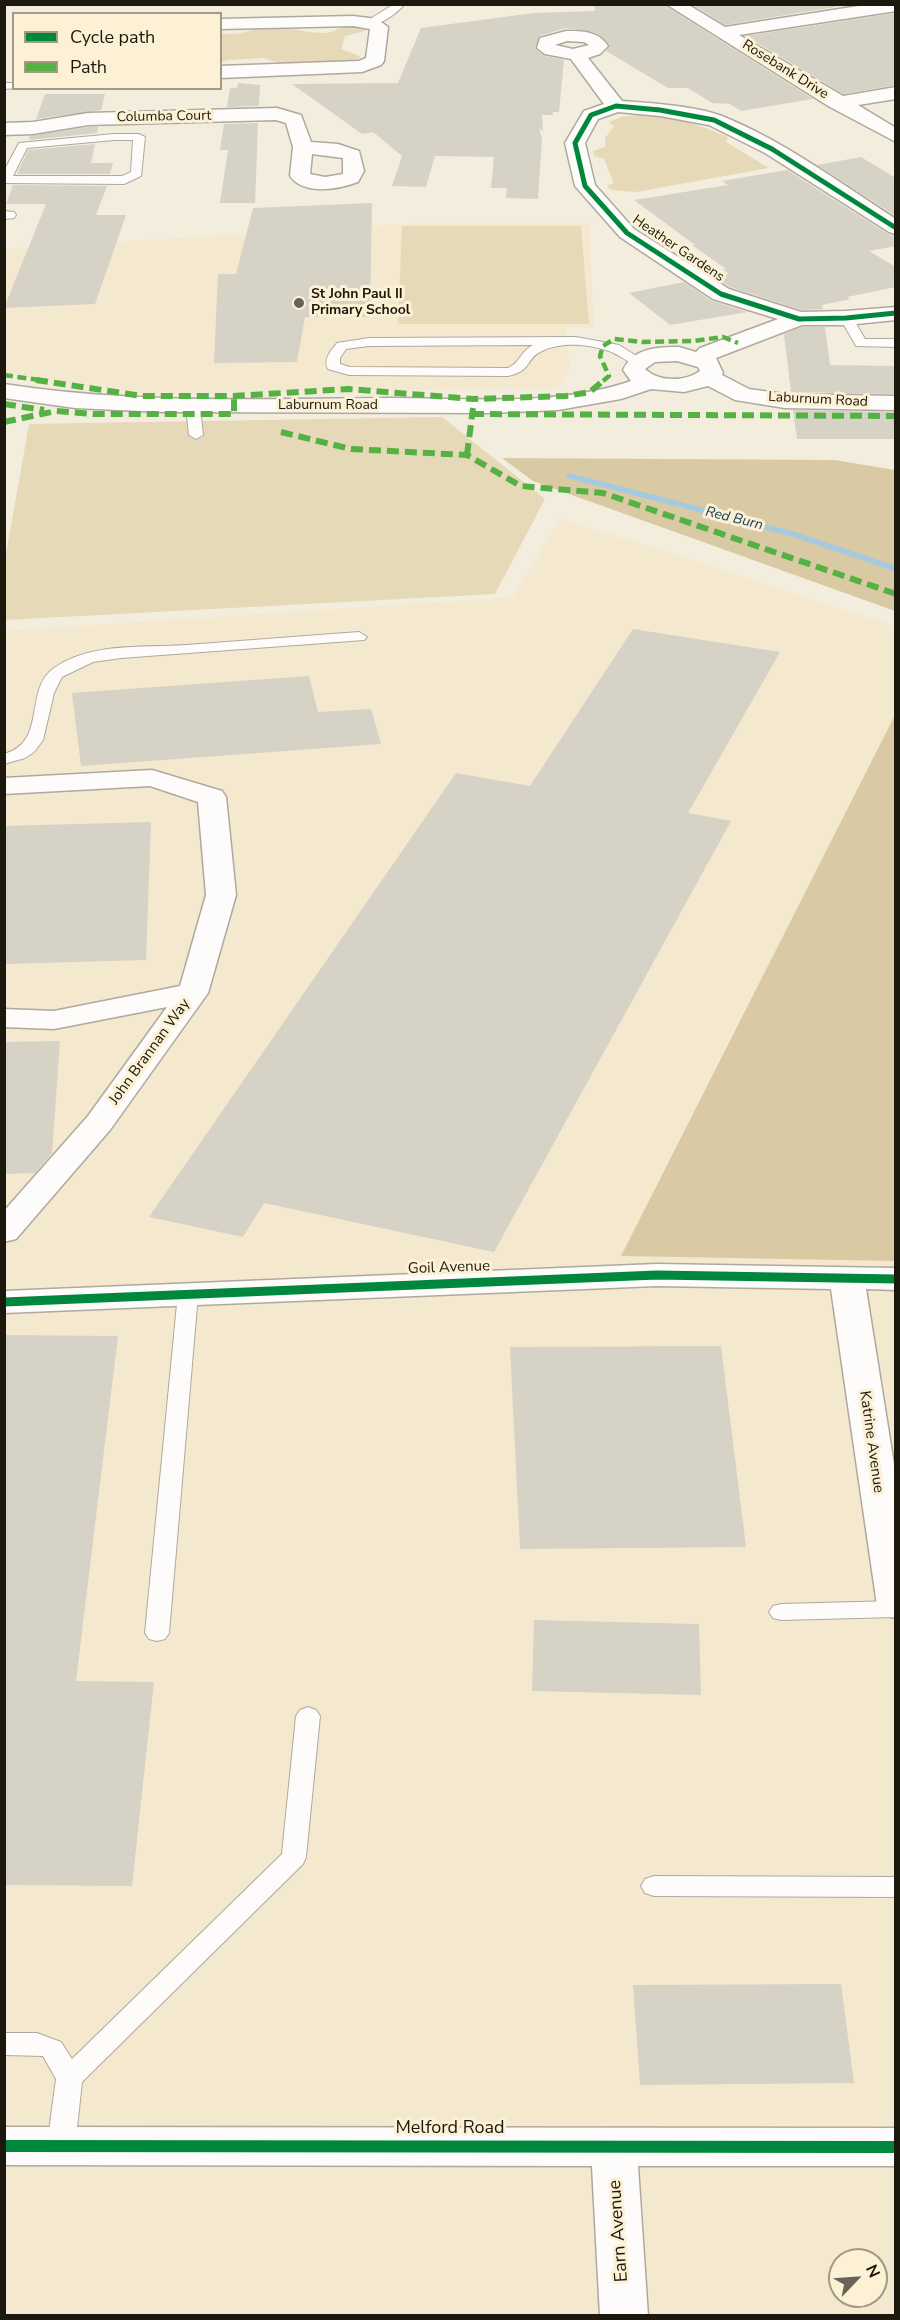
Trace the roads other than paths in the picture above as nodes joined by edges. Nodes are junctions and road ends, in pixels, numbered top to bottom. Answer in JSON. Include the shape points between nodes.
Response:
{"nodes":[{"id":1,"x":400,"y":4,"type":"edge"},
{"id":2,"x":674,"y":4,"type":"edge"},
{"id":3,"x":896,"y":6,"type":"edge"},
{"id":4,"x":371,"y":23,"type":"junction"},
{"id":5,"x":222,"y":24,"type":"edge"},
{"id":6,"x":724,"y":32,"type":"junction"},
{"id":7,"x":576,"y":54,"type":"dead end"},
{"id":8,"x":222,"y":72,"type":"edge"},
{"id":9,"x":896,"y":93,"type":"edge"},
{"id":10,"x":837,"y":103,"type":"junction"},
{"id":11,"x":616,"y":106,"type":"junction"},
{"id":12,"x":17,"y":134,"type":"edge"},
{"id":13,"x":896,"y":136,"type":"edge"},
{"id":14,"x":303,"y":147,"type":"dead end"},
{"id":15,"x":4,"y":178,"type":"edge"},
{"id":16,"x":896,"y":228,"type":"edge"},
{"id":17,"x":896,"y":313,"type":"edge"},
{"id":18,"x":846,"y":318,"type":"junction"},
{"id":19,"x":799,"y":319,"type":"junction"},
{"id":20,"x":548,"y":342,"type":"junction"},
{"id":21,"x":896,"y":343,"type":"edge"},
{"id":22,"x":639,"y":362,"type":"junction"},
{"id":23,"x":704,"y":368,"type":"junction"},
{"id":24,"x":650,"y":382,"type":"junction"},
{"id":25,"x":4,"y":391,"type":"edge"},
{"id":26,"x":896,"y":403,"type":"edge"},
{"id":27,"x":193,"y":407,"type":"junction"},
{"id":28,"x":196,"y":435,"type":"dead end"},
{"id":29,"x":359,"y":637,"type":"dead end"},
{"id":30,"x":4,"y":759,"type":"edge"},
{"id":31,"x":4,"y":786,"type":"edge"},
{"id":32,"x":193,"y":993,"type":"junction"},
{"id":33,"x":4,"y":1018,"type":"edge"},
{"id":34,"x":4,"y":1232,"type":"edge"},
{"id":35,"x":847,"y":1278,"type":"junction"},
{"id":36,"x":896,"y":1279,"type":"edge"},
{"id":37,"x":188,"y":1294,"type":"junction"},
{"id":38,"x":4,"y":1302,"type":"edge"},
{"id":39,"x":896,"y":1607,"type":"edge"},
{"id":40,"x":781,"y":1612,"type":"dead end"},
{"id":41,"x":157,"y":1633,"type":"dead end"},
{"id":42,"x":308,"y":1716,"type":"dead end"},
{"id":43,"x":654,"y":1886,"type":"dead end"},
{"id":44,"x":896,"y":1887,"type":"edge"},
{"id":45,"x":4,"y":2044,"type":"edge"},
{"id":46,"x":69,"y":2078,"type":"junction"},
{"id":47,"x":4,"y":2146,"type":"edge"},
{"id":48,"x":61,"y":2146,"type":"junction"},
{"id":49,"x":614,"y":2146,"type":"junction"},
{"id":50,"x":896,"y":2147,"type":"edge"},
{"id":51,"x":624,"y":2316,"type":"edge"}],
"edges":[{"from":1,"to":4,"type":"lane"},
{"from":2,"to":6,"type":"street","name":"Rosebank Drive"},
{"from":3,"to":6,"type":"street"},
{"from":4,"to":5,"type":"street"},
{"from":4,"to":8,"type":"street","via":[[379,27],[375,61],[362,66]]},
{"from":6,"to":10,"type":"street","name":"Rosebank Drive"},
{"from":7,"to":11,"type":"street"},
{"from":9,"to":10,"type":"street"},
{"from":10,"to":13,"type":"street","name":"Rosebank Drive"},
{"from":11,"to":16,"type":"street","name":"Heather Gardens","via":[[714,120],[772,149]]},
{"from":11,"to":19,"type":"street","name":"Heather Gardens","via":[[591,115],[575,143],[585,186],[627,233],[721,294]]},
{"from":12,"to":14,"type":"street","name":"Columba Court","via":[[129,108],[277,114],[294,119]]},
{"from":12,"to":15,"type":"lane","via":[[18,151],[12,172]]},
{"from":12,"to":15,"type":"lane","via":[[139,137],[137,174],[124,180]]},
{"from":17,"to":18,"type":"street","name":"Heather Gardens"},
{"from":18,"to":19,"type":"street","name":"Heather Gardens"},
{"from":18,"to":21,"type":"lane","via":[[861,343]]},
{"from":19,"to":23,"type":"street","name":"Heather Gardens","via":[[708,353]]},
{"from":20,"to":20,"type":"lane","via":[[528,352],[518,370],[508,372],[349,371],[333,366],[333,358],[342,346],[369,342]]},
{"from":20,"to":22,"type":"lane","via":[[576,341],[614,348]]},
{"from":22,"to":23,"type":"street","name":"Laburnum Road","via":[[667,354]]},
{"from":22,"to":24,"type":"street","via":[[636,375]]},
{"from":23,"to":24,"type":"street","name":"Laburnum Road","via":[[682,385]]},
{"from":23,"to":26,"type":"street","name":"Laburnum Road","via":[[743,395],[785,401]]},
{"from":24,"to":27,"type":"street","name":"Laburnum Road","via":[[625,392],[565,403]]},
{"from":25,"to":27,"type":"street","name":"Laburnum Road","via":[[85,402]]},
{"from":27,"to":28,"type":"lane"},
{"from":29,"to":30,"type":"lane","via":[[113,653],[80,661],[57,672],[47,689],[34,746],[20,757]]},
{"from":31,"to":32,"type":"street","name":"John Brannan Way","via":[[152,778],[212,797],[221,895]]},
{"from":32,"to":33,"type":"street","via":[[54,1020]]},
{"from":32,"to":34,"type":"street","name":"John Brannan Way","via":[[99,1123]]},
{"from":35,"to":36,"type":"street","name":"Goil Avenue"},
{"from":35,"to":37,"type":"street","name":"Goil Avenue","via":[[657,1275]]},
{"from":35,"to":39,"type":"street","name":"Katrine Avenue"},
{"from":37,"to":38,"type":"street","name":"Goil Avenue"},
{"from":37,"to":41,"type":"lane"},
{"from":39,"to":40,"type":"lane"},
{"from":42,"to":46,"type":"lane","via":[[294,1857]]},
{"from":43,"to":44,"type":"lane"},
{"from":45,"to":46,"type":"lane","via":[[37,2044],[52,2049]]},
{"from":46,"to":48,"type":"lane"},
{"from":47,"to":48,"type":"street","name":"Melford Road"},
{"from":48,"to":49,"type":"street","name":"Melford Road"},
{"from":49,"to":50,"type":"street","name":"Melford Road"},
{"from":49,"to":51,"type":"street","name":"Earn Avenue"}]}
